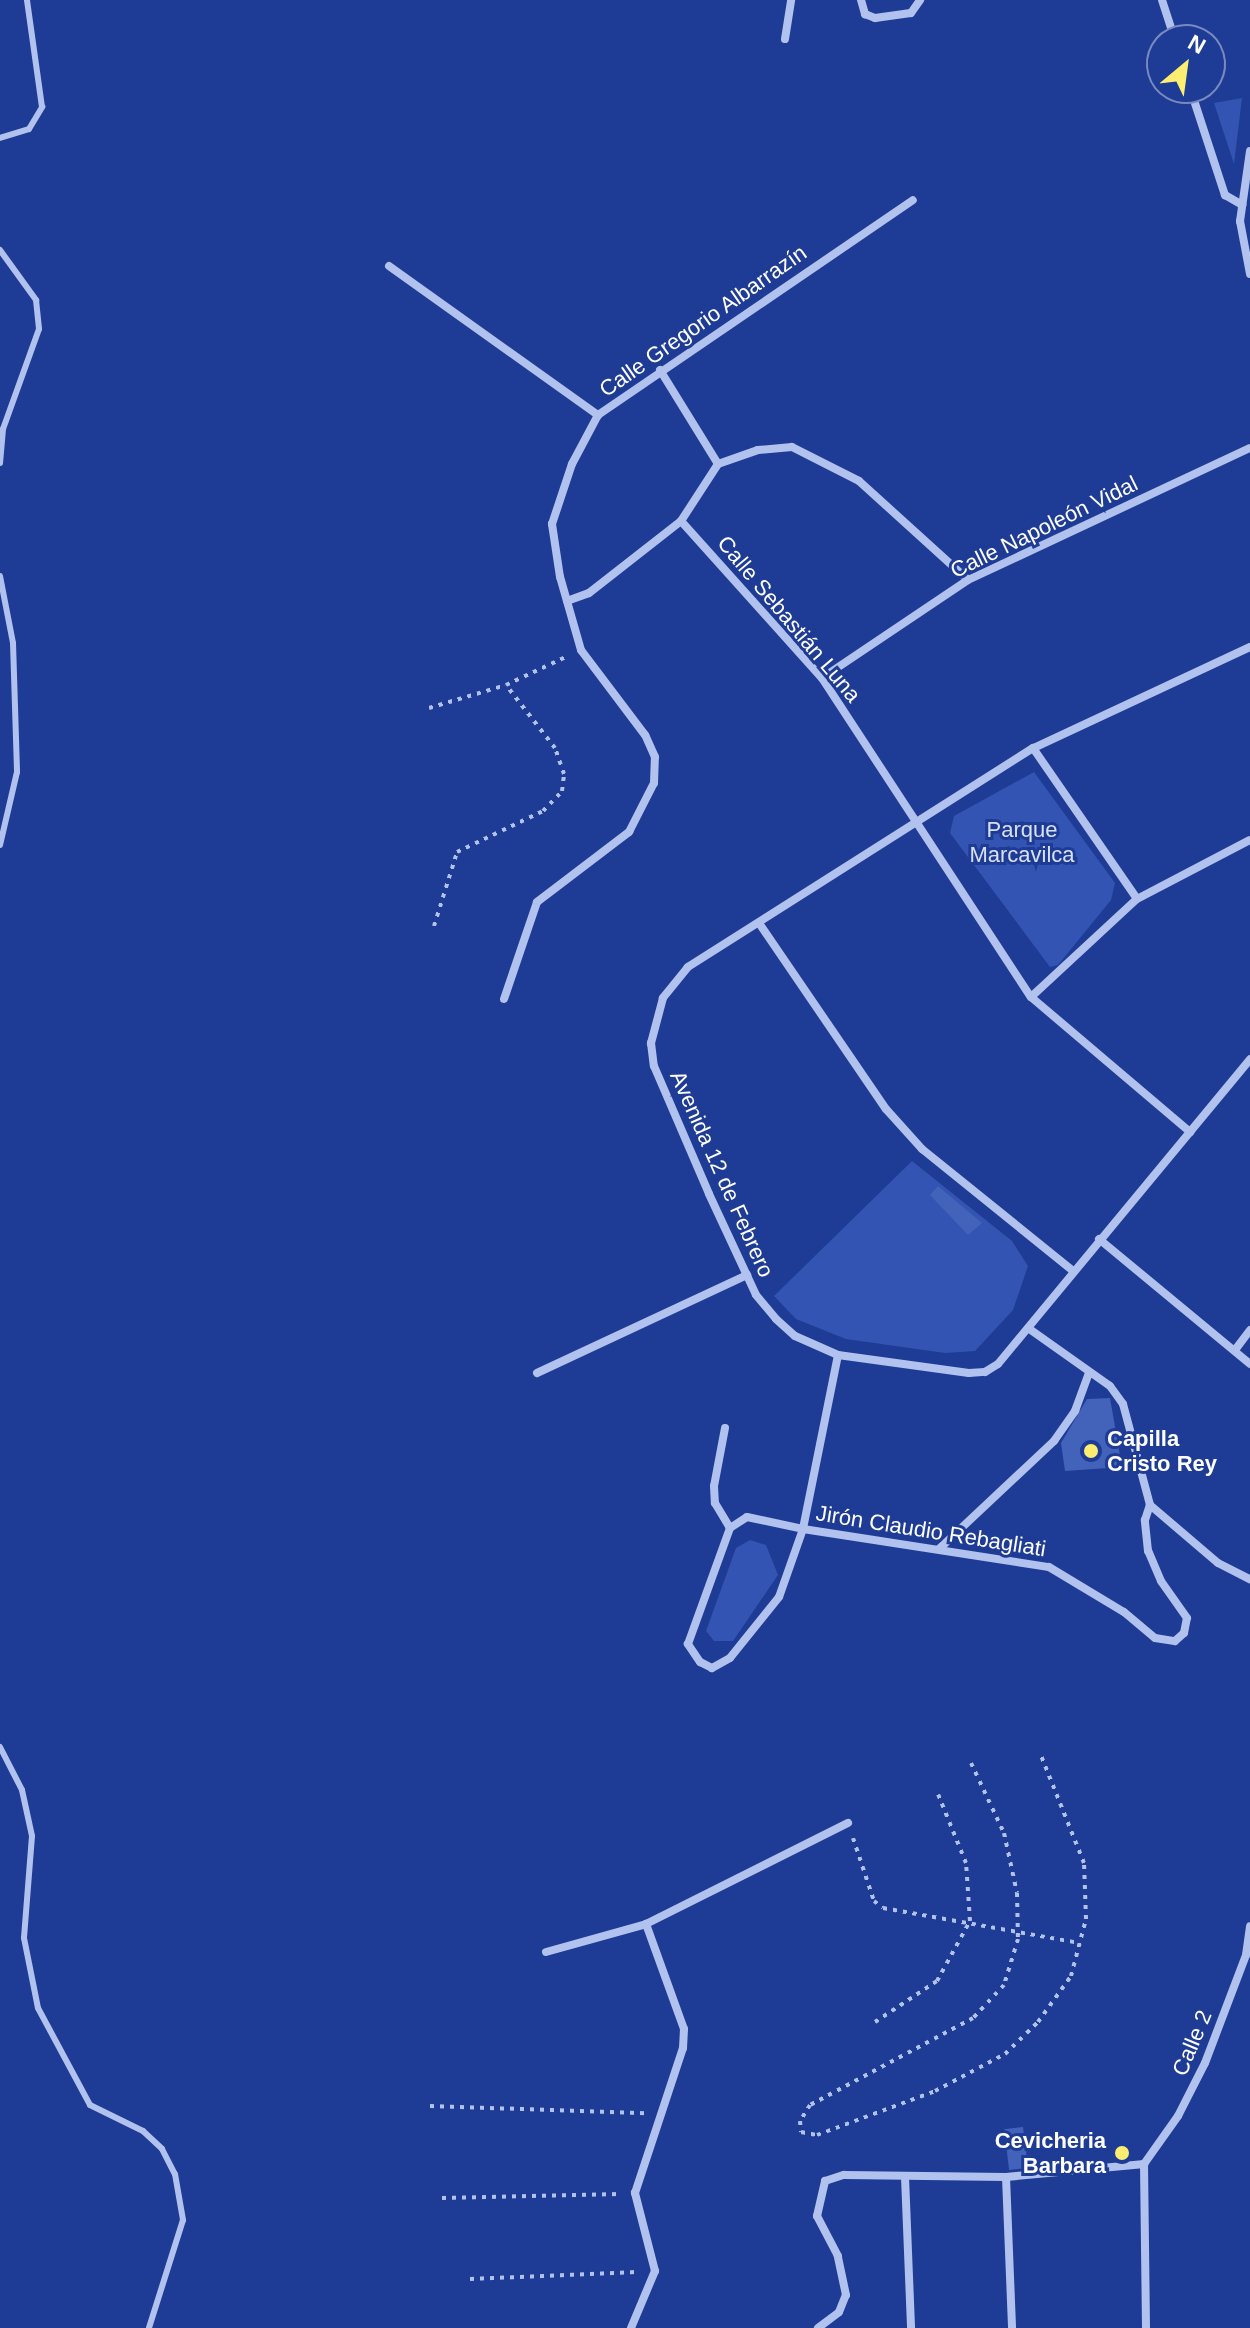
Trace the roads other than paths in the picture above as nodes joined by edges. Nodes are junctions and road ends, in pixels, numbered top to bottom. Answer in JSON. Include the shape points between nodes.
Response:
{"nodes":[{"id":1,"x":27,"y":0,"type":"edge"},
{"id":2,"x":791,"y":0,"type":"edge"},
{"id":3,"x":861,"y":0,"type":"edge"},
{"id":4,"x":920,"y":0,"type":"edge"},
{"id":5,"x":1162,"y":0,"type":"edge"},
{"id":6,"x":1170,"y":24,"type":"edge"},
{"id":7,"x":785,"y":39,"type":"dead end"},
{"id":8,"x":1195,"y":104,"type":"edge"},
{"id":9,"x":0,"y":138,"type":"edge"},
{"id":10,"x":1250,"y":151,"type":"edge"},
{"id":11,"x":913,"y":200,"type":"dead end"},
{"id":12,"x":1242,"y":205,"type":"junction"},
{"id":13,"x":0,"y":250,"type":"edge"},
{"id":14,"x":389,"y":266,"type":"dead end"},
{"id":15,"x":1250,"y":274,"type":"edge"},
{"id":16,"x":660,"y":370,"type":"junction"},
{"id":17,"x":598,"y":415,"type":"junction"},
{"id":18,"x":1250,"y":448,"type":"edge"},
{"id":19,"x":0,"y":463,"type":"edge"},
{"id":20,"x":718,"y":464,"type":"junction"},
{"id":21,"x":681,"y":521,"type":"junction"},
{"id":22,"x":0,"y":576,"type":"edge"},
{"id":23,"x":968,"y":580,"type":"junction"},
{"id":24,"x":567,"y":601,"type":"junction"},
{"id":25,"x":1250,"y":647,"type":"edge"},
{"id":26,"x":822,"y":678,"type":"junction"},
{"id":27,"x":1033,"y":748,"type":"junction"},
{"id":28,"x":917,"y":824,"type":"junction"},
{"id":29,"x":1250,"y":840,"type":"edge"},
{"id":30,"x":0,"y":845,"type":"edge"},
{"id":31,"x":1137,"y":899,"type":"junction"},
{"id":32,"x":759,"y":923,"type":"junction"},
{"id":33,"x":1031,"y":997,"type":"junction"},
{"id":34,"x":504,"y":999,"type":"dead end"},
{"id":35,"x":1250,"y":1059,"type":"edge"},
{"id":36,"x":1190,"y":1132,"type":"junction"},
{"id":37,"x":1099,"y":1239,"type":"junction"},
{"id":38,"x":1073,"y":1271,"type":"junction"},
{"id":39,"x":747,"y":1275,"type":"junction"},
{"id":40,"x":1028,"y":1328,"type":"junction"},
{"id":41,"x":1250,"y":1330,"type":"edge"},
{"id":42,"x":1235,"y":1350,"type":"junction"},
{"id":43,"x":838,"y":1355,"type":"junction"},
{"id":44,"x":1250,"y":1364,"type":"edge"},
{"id":45,"x":537,"y":1373,"type":"dead end"},
{"id":46,"x":1089,"y":1373,"type":"junction"},
{"id":47,"x":725,"y":1428,"type":"dead end"},
{"id":48,"x":1150,"y":1505,"type":"junction"},
{"id":49,"x":730,"y":1528,"type":"junction"},
{"id":50,"x":803,"y":1529,"type":"junction"},
{"id":51,"x":939,"y":1549,"type":"junction"},
{"id":52,"x":1250,"y":1579,"type":"edge"},
{"id":53,"x":0,"y":1747,"type":"edge"},
{"id":54,"x":848,"y":1823,"type":"road end"},
{"id":55,"x":646,"y":1924,"type":"junction"},
{"id":56,"x":1250,"y":1926,"type":"edge"},
{"id":57,"x":546,"y":1952,"type":"dead end"},
{"id":58,"x":1144,"y":2164,"type":"junction"},
{"id":59,"x":905,"y":2177,"type":"junction"},
{"id":60,"x":1006,"y":2177,"type":"junction"},
{"id":61,"x":149,"y":2328,"type":"edge"},
{"id":62,"x":631,"y":2328,"type":"edge"},
{"id":63,"x":818,"y":2328,"type":"edge"},
{"id":64,"x":911,"y":2328,"type":"edge"},
{"id":65,"x":1012,"y":2328,"type":"edge"},
{"id":66,"x":1146,"y":2328,"type":"edge"}],
"edges":[{"from":1,"to":9,"type":"lane","via":[[42,107],[29,129]]},
{"from":2,"to":7,"type":"street"},
{"from":3,"to":4,"type":"street","via":[[865,14],[875,18],[911,13]]},
{"from":5,"to":6,"type":"street"},
{"from":8,"to":12,"type":"street","via":[[1225,195]]},
{"from":10,"to":12,"type":"street"},
{"from":11,"to":16,"type":"street","name":"Calle Gregorio Albarrazín"},
{"from":12,"to":15,"type":"street","via":[[1241,237]]},
{"from":13,"to":19,"type":"lane","via":[[36,300],[39,329],[3,429]]},
{"from":14,"to":17,"type":"street"},
{"from":16,"to":17,"type":"street","name":"Calle Gregorio Albarrazín"},
{"from":16,"to":20,"type":"street"},
{"from":17,"to":24,"type":"street","name":"Calle Gregorio Albarrazín","via":[[572,464],[552,524]]},
{"from":18,"to":23,"type":"street","name":"Calle Napoleón Vidal"},
{"from":20,"to":21,"type":"street"},
{"from":20,"to":23,"type":"street","via":[[758,450],[792,447],[832,463]]},
{"from":21,"to":24,"type":"street","via":[[589,593]]},
{"from":21,"to":26,"type":"street","name":"Calle Sebastián Luna"},
{"from":22,"to":30,"type":"lane","via":[[13,643],[17,772]]},
{"from":23,"to":26,"type":"street","name":"Calle Napoleón Vidal"},
{"from":24,"to":34,"type":"street","name":"Calle Gregorio Albarrazín","via":[[581,650],[645,735],[655,757],[654,783],[629,832],[537,902]]},
{"from":25,"to":27,"type":"street","name":"Avenida 12 de Febrero"},
{"from":26,"to":28,"type":"street","name":"Calle Sebastián Luna"},
{"from":27,"to":28,"type":"street","name":"Avenida 12 de Febrero"},
{"from":27,"to":31,"type":"street"},
{"from":28,"to":32,"type":"street","name":"Avenida 12 de Febrero"},
{"from":28,"to":33,"type":"street","name":"Calle Sebastián Luna"},
{"from":29,"to":31,"type":"street"},
{"from":31,"to":33,"type":"street"},
{"from":32,"to":38,"type":"street","via":[[895,1119],[922,1149]]},
{"from":32,"to":39,"type":"street","name":"Avenida 12 de Febrero","via":[[688,967],[663,998],[651,1043],[654,1066]]},
{"from":33,"to":36,"type":"street","name":"Calle Sebastián Luna"},
{"from":35,"to":36,"type":"street","name":"Avenida 12 de Febrero"},
{"from":36,"to":37,"type":"street","name":"Avenida 12 de Febrero"},
{"from":37,"to":38,"type":"street","name":"Avenida 12 de Febrero"},
{"from":37,"to":42,"type":"street"},
{"from":38,"to":40,"type":"street","name":"Avenida 12 de Febrero"},
{"from":39,"to":43,"type":"street","name":"Avenida 12 de Febrero","via":[[776,1319],[795,1336]]},
{"from":39,"to":45,"type":"street"},
{"from":40,"to":43,"type":"street","name":"Avenida 12 de Febrero","via":[[985,1372]]},
{"from":40,"to":46,"type":"street"},
{"from":41,"to":42,"type":"street"},
{"from":42,"to":44,"type":"street"},
{"from":43,"to":50,"type":"street"},
{"from":46,"to":48,"type":"street","via":[[1110,1386],[1123,1404]]},
{"from":46,"to":51,"type":"street","via":[[1075,1411],[1054,1441]]},
{"from":47,"to":49,"type":"street","via":[[714,1486],[715,1503]]},
{"from":48,"to":51,"type":"street","name":"Jirón Claudio Rebagliati","via":[[1145,1520],[1148,1551],[1187,1618],[1180,1639],[1161,1642],[1124,1612],[1049,1567]]},
{"from":48,"to":52,"type":"street","via":[[1218,1563]]},
{"from":49,"to":50,"type":"street","name":"Jirón Claudio Rebagliati","via":[[747,1517]]},
{"from":49,"to":50,"type":"street","via":[[688,1644],[700,1662],[712,1668],[730,1658],[768,1615]]},
{"from":50,"to":51,"type":"street","name":"Jirón Claudio Rebagliati"},
{"from":53,"to":61,"type":"lane","via":[[22,1790],[32,1836],[24,1938],[38,2008],[90,2105],[143,2131],[162,2149],[175,2174],[183,2220]]},
{"from":54,"to":55,"type":"street"},
{"from":55,"to":57,"type":"street"},
{"from":55,"to":62,"type":"street","via":[[684,2029],[683,2048],[635,2193],[655,2271]]},
{"from":56,"to":58,"type":"street","name":"Calle 2","via":[[1246,1955],[1205,2063],[1178,2116]]},
{"from":58,"to":60,"type":"street"},
{"from":58,"to":66,"type":"street"},
{"from":59,"to":60,"type":"street"},
{"from":59,"to":63,"type":"street","via":[[844,2175],[825,2181],[817,2216],[838,2256],[846,2295],[839,2312]]},
{"from":59,"to":64,"type":"street"},
{"from":60,"to":65,"type":"street"}]}
